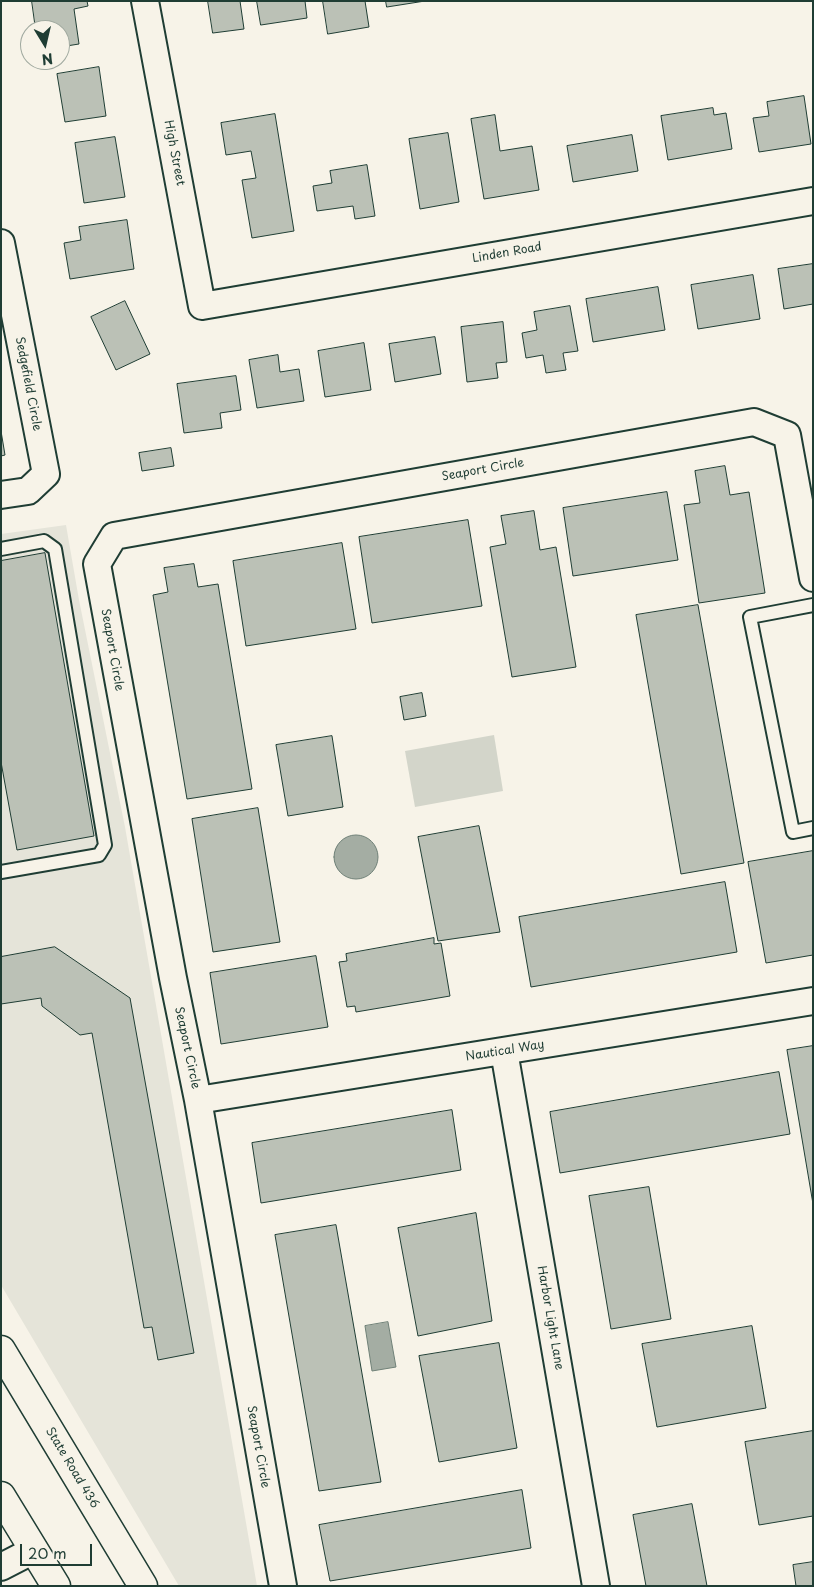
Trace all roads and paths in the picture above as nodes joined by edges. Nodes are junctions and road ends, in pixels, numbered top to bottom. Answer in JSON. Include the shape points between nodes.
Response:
{"nodes":[{"id":1,"x":145,"y":1,"type":"edge"},
{"id":2,"x":813,"y":201,"type":"edge"},
{"id":3,"x":1,"y":243,"type":"edge"},
{"id":4,"x":202,"y":306,"type":"joint"},
{"id":5,"x":1,"y":495,"type":"edge"},
{"id":6,"x":1,"y":549,"type":"edge"},
{"id":7,"x":813,"y":578,"type":"edge"},
{"id":8,"x":813,"y":605,"type":"edge"},
{"id":9,"x":813,"y":828,"type":"edge"},
{"id":10,"x":1,"y":872,"type":"edge"},
{"id":11,"x":813,"y":1002,"type":"edge"},
{"id":12,"x":504,"y":1051,"type":"junction"},
{"id":13,"x":198,"y":1100,"type":"junction"},
{"id":14,"x":1,"y":1350,"type":"edge"},
{"id":15,"x":3,"y":1504,"type":"edge"},
{"id":16,"x":34,"y":1550,"type":"junction"},
{"id":17,"x":1,"y":1567,"type":"edge"},
{"id":18,"x":56,"y":1586,"type":"edge"},
{"id":19,"x":143,"y":1586,"type":"edge"},
{"id":20,"x":282,"y":1586,"type":"edge"},
{"id":21,"x":596,"y":1586,"type":"edge"}],
"edges":[{"from":1,"to":4,"type":"street","name":"High Street"},
{"from":2,"to":4,"type":"street","name":"Linden Road"},
{"from":3,"to":5,"type":"street","name":"Sedgefield Circle","via":[[46,474],[28,491]]},
{"from":6,"to":10,"type":"lane","via":[[44,541],[55,549],[105,845],[99,855]]},
{"from":7,"to":13,"type":"street","name":"Seaport Circle","via":[[787,435],[754,422],[114,536],[96,564]]},
{"from":8,"to":9,"type":"lane","via":[[750,618],[793,832]]},
{"from":11,"to":12,"type":"street","name":"Nautical Way"},
{"from":12,"to":13,"type":"street","name":"Nautical Way"},
{"from":12,"to":21,"type":"street","name":"Harbor Light Lane"},
{"from":13,"to":20,"type":"street","name":"Seaport Circle"},
{"from":14,"to":19,"type":"main road","name":"State Road 436"},
{"from":15,"to":16,"type":"main road"},
{"from":16,"to":17,"type":"street"},
{"from":16,"to":18,"type":"main road"}]}
